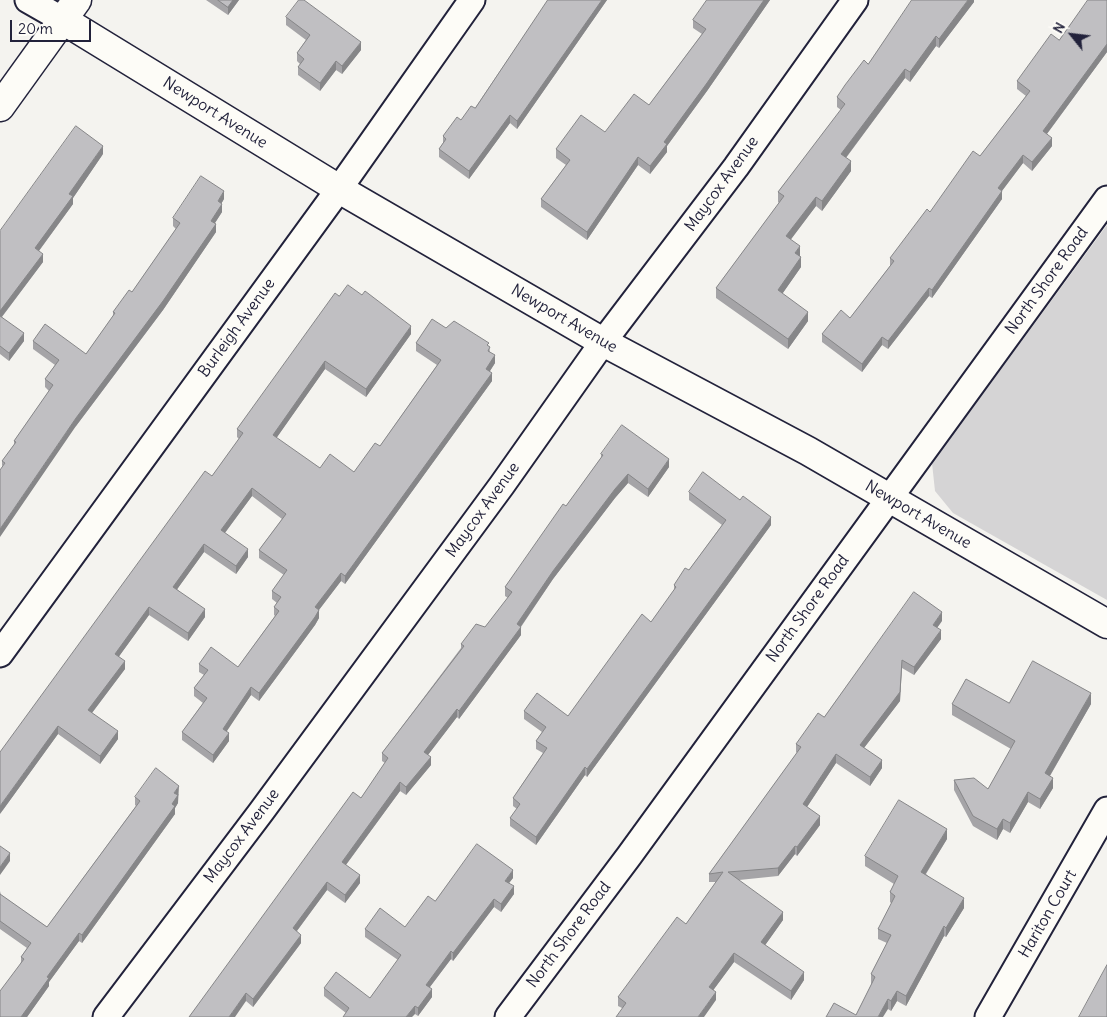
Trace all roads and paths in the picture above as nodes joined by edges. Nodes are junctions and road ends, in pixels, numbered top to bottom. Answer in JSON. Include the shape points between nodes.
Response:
{"nodes":[{"id":1,"x":28,"y":0,"type":"edge"},
{"id":2,"x":472,"y":0,"type":"edge"},
{"id":3,"x":855,"y":0,"type":"edge"},
{"id":4,"x":70,"y":10,"type":"edge"},
{"id":5,"x":0,"y":107,"type":"edge"},
{"id":6,"x":338,"y":189,"type":"junction"},
{"id":7,"x":1107,"y":199,"type":"edge"},
{"id":8,"x":603,"y":342,"type":"junction"},
{"id":9,"x":888,"y":498,"type":"junction"},
{"id":10,"x":1107,"y":624,"type":"edge"},
{"id":11,"x":0,"y":654,"type":"edge"},
{"id":12,"x":1107,"y":810,"type":"edge"},
{"id":13,"x":106,"y":1017,"type":"edge"},
{"id":14,"x":508,"y":1017,"type":"edge"},
{"id":15,"x":988,"y":1017,"type":"edge"}],
"edges":[{"from":1,"to":4,"type":"street","name":"Newport Avenue"},
{"from":2,"to":6,"type":"street","name":"Burleigh Avenue"},
{"from":3,"to":8,"type":"street","name":"Maycox Avenue","via":[[736,167]]},
{"from":4,"to":5,"type":"street"},
{"from":4,"to":6,"type":"street","name":"Newport Avenue"},
{"from":6,"to":8,"type":"street","name":"Newport Avenue"},
{"from":6,"to":11,"type":"street","name":"Burleigh Avenue"},
{"from":7,"to":9,"type":"street","name":"North Shore Road"},
{"from":8,"to":9,"type":"street","name":"Newport Avenue","via":[[808,451]]},
{"from":8,"to":13,"type":"street","name":"Maycox Avenue","via":[[261,812]]},
{"from":9,"to":10,"type":"street","name":"Newport Avenue"},
{"from":9,"to":14,"type":"street","name":"North Shore Road","via":[[629,856]]},
{"from":12,"to":15,"type":"street","name":"Hariton Court"}]}
